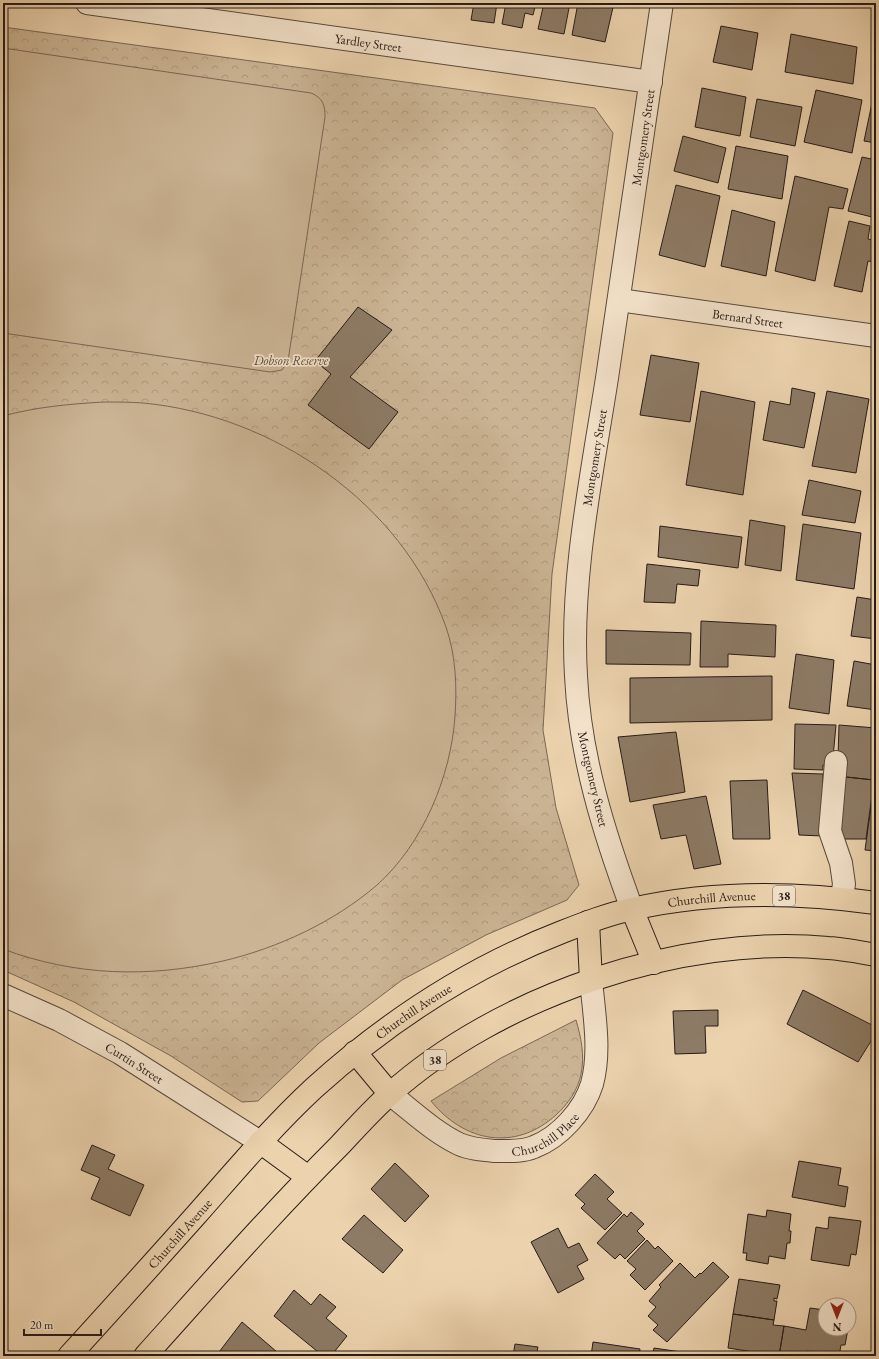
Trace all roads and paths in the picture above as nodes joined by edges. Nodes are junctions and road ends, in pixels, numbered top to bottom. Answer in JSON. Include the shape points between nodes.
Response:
{"nodes":[{"id":1,"x":87,"y":3,"type":"edge"},
{"id":2,"x":662,"y":3,"type":"edge"},
{"id":3,"x":651,"y":82,"type":"junction"},
{"id":4,"x":619,"y":300,"type":"junction"},
{"id":5,"x":876,"y":336,"type":"edge"},
{"id":6,"x":836,"y":762,"type":"dead end"},
{"id":7,"x":842,"y":897,"type":"junction"},
{"id":8,"x":876,"y":903,"type":"edge"},
{"id":9,"x":632,"y":909,"type":"junction"},
{"id":10,"x":588,"y":922,"type":"junction"},
{"id":11,"x":876,"y":955,"type":"edge"},
{"id":12,"x":654,"y":963,"type":"junction"},
{"id":13,"x":591,"y":980,"type":"junction"},
{"id":14,"x":3,"y":995,"type":"edge"},
{"id":15,"x":355,"y":1052,"type":"junction"},
{"id":16,"x":390,"y":1094,"type":"junction"},
{"id":17,"x":260,"y":1142,"type":"junction"},
{"id":18,"x":308,"y":1177,"type":"junction"},
{"id":19,"x":69,"y":1356,"type":"edge"},
{"id":20,"x":145,"y":1356,"type":"edge"}],
"edges":[{"from":1,"to":3,"type":"street","name":"Yardley Street"},
{"from":2,"to":3,"type":"street","name":"Montgomery Street"},
{"from":3,"to":4,"type":"street","name":"Montgomery Street"},
{"from":4,"to":5,"type":"street","name":"Bernard Street"},
{"from":4,"to":9,"type":"street","name":"Montgomery Street","via":[[586,512],[578,592],[576,676],[582,735],[593,791]]},
{"from":6,"to":7,"type":"street","via":[[830,831],[841,863],[844,884]]},
{"from":7,"to":8,"type":"main road","name":"Churchill Avenue","number":"38"},
{"from":7,"to":9,"type":"main road","name":"Churchill Avenue","number":"38","via":[[741,895]]},
{"from":9,"to":10,"type":"main road","name":"Churchill Avenue","number":"38"},
{"from":9,"to":12,"type":"main road"},
{"from":10,"to":13,"type":"main road"},
{"from":10,"to":15,"type":"main road","name":"Churchill Avenue","number":"38","via":[[537,942],[457,981]]},
{"from":11,"to":12,"type":"main road","number":"38","via":[[827,948],[774,947],[718,951]]},
{"from":12,"to":13,"type":"main road","number":"38"},
{"from":13,"to":16,"type":"main road","number":"38","via":[[534,1001],[481,1029],[438,1057]]},
{"from":13,"to":16,"type":"street","name":"Churchill Place","via":[[596,1048],[592,1084],[582,1105],[552,1138],[534,1148],[515,1152],[476,1149],[460,1144],[443,1134]]},
{"from":14,"to":17,"type":"street","name":"Curtin Street","via":[[59,1020],[120,1053]]},
{"from":15,"to":16,"type":"main road"},
{"from":15,"to":17,"type":"main road","name":"Churchill Avenue","number":"38","via":[[313,1089]]},
{"from":16,"to":18,"type":"main road","number":"38"},
{"from":17,"to":18,"type":"main road"},
{"from":17,"to":19,"type":"main road","name":"Churchill Avenue","number":"38"},
{"from":18,"to":20,"type":"main road","number":"38"}]}
